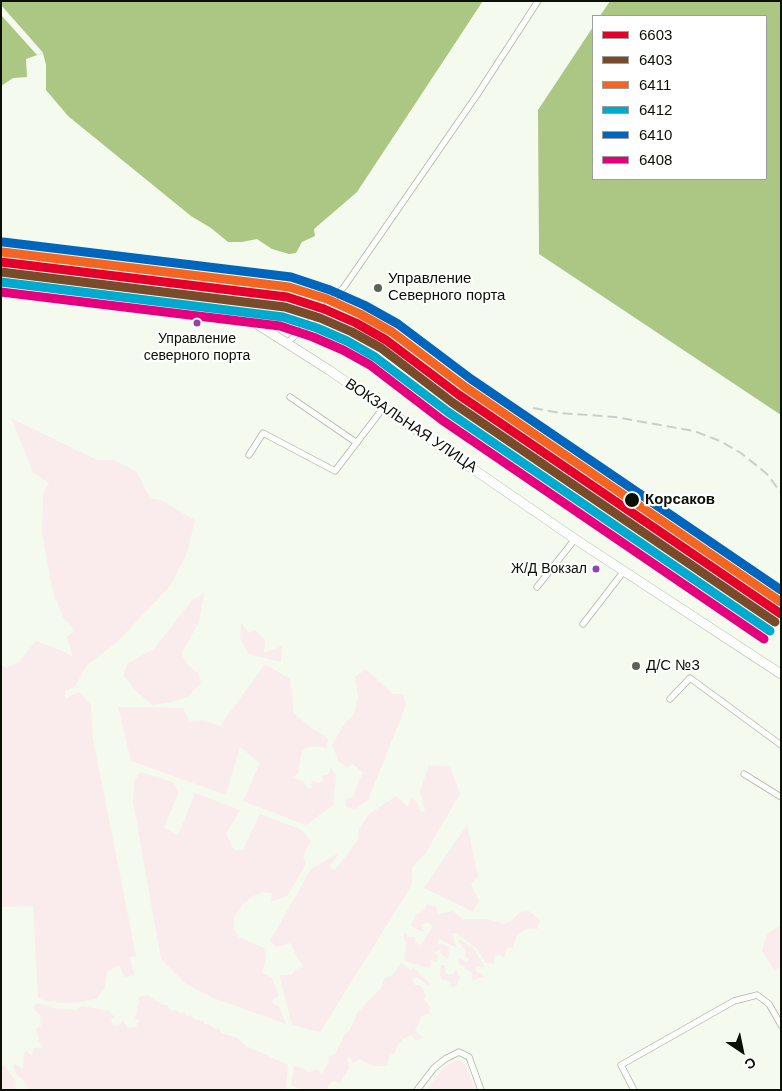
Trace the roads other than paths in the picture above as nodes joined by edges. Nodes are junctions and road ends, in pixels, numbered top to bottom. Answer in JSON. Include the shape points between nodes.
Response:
{"nodes":[{"id":1,"x":538,"y":1,"type":"edge"},
{"id":2,"x":1,"y":286,"type":"edge"},
{"id":3,"x":286,"y":344,"type":"junction"},
{"id":4,"x":290,"y":397,"type":"dead end"},
{"id":5,"x":384,"y":407,"type":"junction"},
{"id":6,"x":357,"y":443,"type":"junction"},
{"id":7,"x":249,"y":455,"type":"dead end"},
{"id":8,"x":575,"y":538,"type":"junction"},
{"id":9,"x":624,"y":571,"type":"junction"},
{"id":10,"x":538,"y":587,"type":"dead end"},
{"id":11,"x":583,"y":624,"type":"dead end"},
{"id":12,"x":781,"y":674,"type":"edge"},
{"id":13,"x":670,"y":700,"type":"dead end"},
{"id":14,"x":781,"y":746,"type":"edge"},
{"id":15,"x":744,"y":774,"type":"dead end"},
{"id":16,"x":781,"y":797,"type":"edge"},
{"id":17,"x":781,"y":1025,"type":"edge"},
{"id":18,"x":417,"y":1090,"type":"edge"},
{"id":19,"x":481,"y":1090,"type":"edge"},
{"id":20,"x":633,"y":1090,"type":"edge"}],
"edges":[{"from":1,"to":3,"type":"street","via":[[344,287]]},
{"from":2,"to":3,"type":"main road","name":"ВОКЗАЛЬНАЯ УЛИЦА","via":[[229,314],[252,321]]},
{"from":3,"to":5,"type":"main road","name":"ВОКЗАЛЬНАЯ УЛИЦА"},
{"from":4,"to":6,"type":"street"},
{"from":5,"to":6,"type":"street"},
{"from":5,"to":8,"type":"main road","name":"ВОКЗАЛЬНАЯ УЛИЦА"},
{"from":6,"to":7,"type":"street","via":[[335,471],[263,433]]},
{"from":8,"to":9,"type":"main road","name":"ВОКЗАЛЬНАЯ УЛИЦА"},
{"from":8,"to":10,"type":"street"},
{"from":9,"to":11,"type":"street"},
{"from":9,"to":12,"type":"main road","name":"ВОКЗАЛЬНАЯ УЛИЦА"},
{"from":13,"to":14,"type":"street","via":[[690,678]]},
{"from":15,"to":16,"type":"street"},
{"from":17,"to":20,"type":"street","via":[[769,1004],[757,995],[734,1001],[621,1065]]},
{"from":18,"to":19,"type":"street","via":[[434,1068],[459,1052],[469,1057]]}]}
